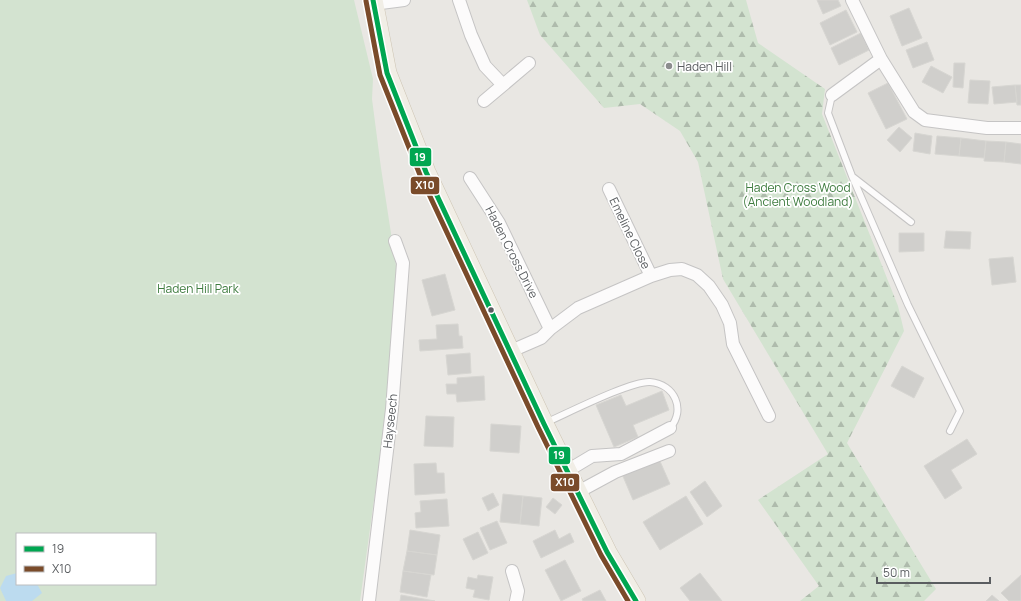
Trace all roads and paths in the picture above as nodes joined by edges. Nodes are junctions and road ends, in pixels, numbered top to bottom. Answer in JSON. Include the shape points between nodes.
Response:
{"nodes":[{"id":1,"x":404,"y":0,"type":"edge"},
{"id":2,"x":459,"y":0,"type":"edge"},
{"id":3,"x":852,"y":0,"type":"edge"},
{"id":4,"x":372,"y":1,"type":"edge"},
{"id":5,"x":882,"y":59,"type":"junction"},
{"id":6,"x":529,"y":63,"type":"dead end"},
{"id":7,"x":503,"y":85,"type":"junction"},
{"id":8,"x":832,"y":95,"type":"joint"},
{"id":9,"x":484,"y":101,"type":"dead end"},
{"id":10,"x":1021,"y":128,"type":"edge"},
{"id":11,"x":852,"y":176,"type":"junction"},
{"id":12,"x":470,"y":178,"type":"dead end"},
{"id":13,"x":609,"y":189,"type":"dead end"},
{"id":14,"x":911,"y":222,"type":"dead end"},
{"id":15,"x":395,"y":241,"type":"dead end"},
{"id":16,"x":651,"y":276,"type":"junction"},
{"id":17,"x":550,"y":329,"type":"junction"},
{"id":18,"x":511,"y":351,"type":"junction"},
{"id":19,"x":769,"y":416,"type":"dead end"},
{"id":20,"x":544,"y":424,"type":"junction"},
{"id":21,"x":670,"y":428,"type":"joint"},
{"id":22,"x":950,"y":431,"type":"dead end"},
{"id":23,"x":669,"y":451,"type":"dead end"},
{"id":24,"x":567,"y":471,"type":"junction"},
{"id":25,"x":578,"y":492,"type":"junction"},
{"id":26,"x":512,"y":571,"type":"dead end"},
{"id":27,"x":369,"y":601,"type":"edge"},
{"id":28,"x":516,"y":601,"type":"edge"},
{"id":29,"x":636,"y":601,"type":"edge"}],
"edges":[{"from":1,"to":4,"type":"street"},
{"from":2,"to":7,"type":"street","via":[[485,66]]},
{"from":3,"to":5,"type":"street"},
{"from":4,"to":18,"type":"main road","via":[[387,73],[394,92],[426,172]]},
{"from":5,"to":8,"type":"street"},
{"from":5,"to":10,"type":"street","via":[[914,112],[925,120],[987,128]]},
{"from":6,"to":7,"type":"street"},
{"from":7,"to":9,"type":"street"},
{"from":8,"to":11,"type":"lane","via":[[828,113]]},
{"from":11,"to":14,"type":"lane"},
{"from":11,"to":22,"type":"lane","via":[[908,305],[960,411]]},
{"from":12,"to":17,"type":"street","name":"Haden Cross Drive","via":[[499,223]]},
{"from":13,"to":16,"type":"street","name":"Emeline Close"},
{"from":15,"to":27,"type":"street","name":"Hayseech","via":[[403,263],[393,401]]},
{"from":16,"to":17,"type":"street","via":[[578,308]]},
{"from":16,"to":19,"type":"street","via":[[670,270],[682,270],[697,275],[710,286],[722,305],[730,323],[733,344]]},
{"from":17,"to":18,"type":"street","via":[[541,338]]},
{"from":18,"to":20,"type":"main road"},
{"from":20,"to":21,"type":"lane","via":[[631,386],[651,382],[662,384],[677,400],[678,415]]},
{"from":20,"to":24,"type":"main road"},
{"from":21,"to":24,"type":"street","via":[[621,454],[592,456]]},
{"from":23,"to":25,"type":"street","via":[[615,472]]},
{"from":24,"to":25,"type":"main road"},
{"from":25,"to":29,"type":"main road"},
{"from":26,"to":28,"type":"street","via":[[518,591]]}]}
